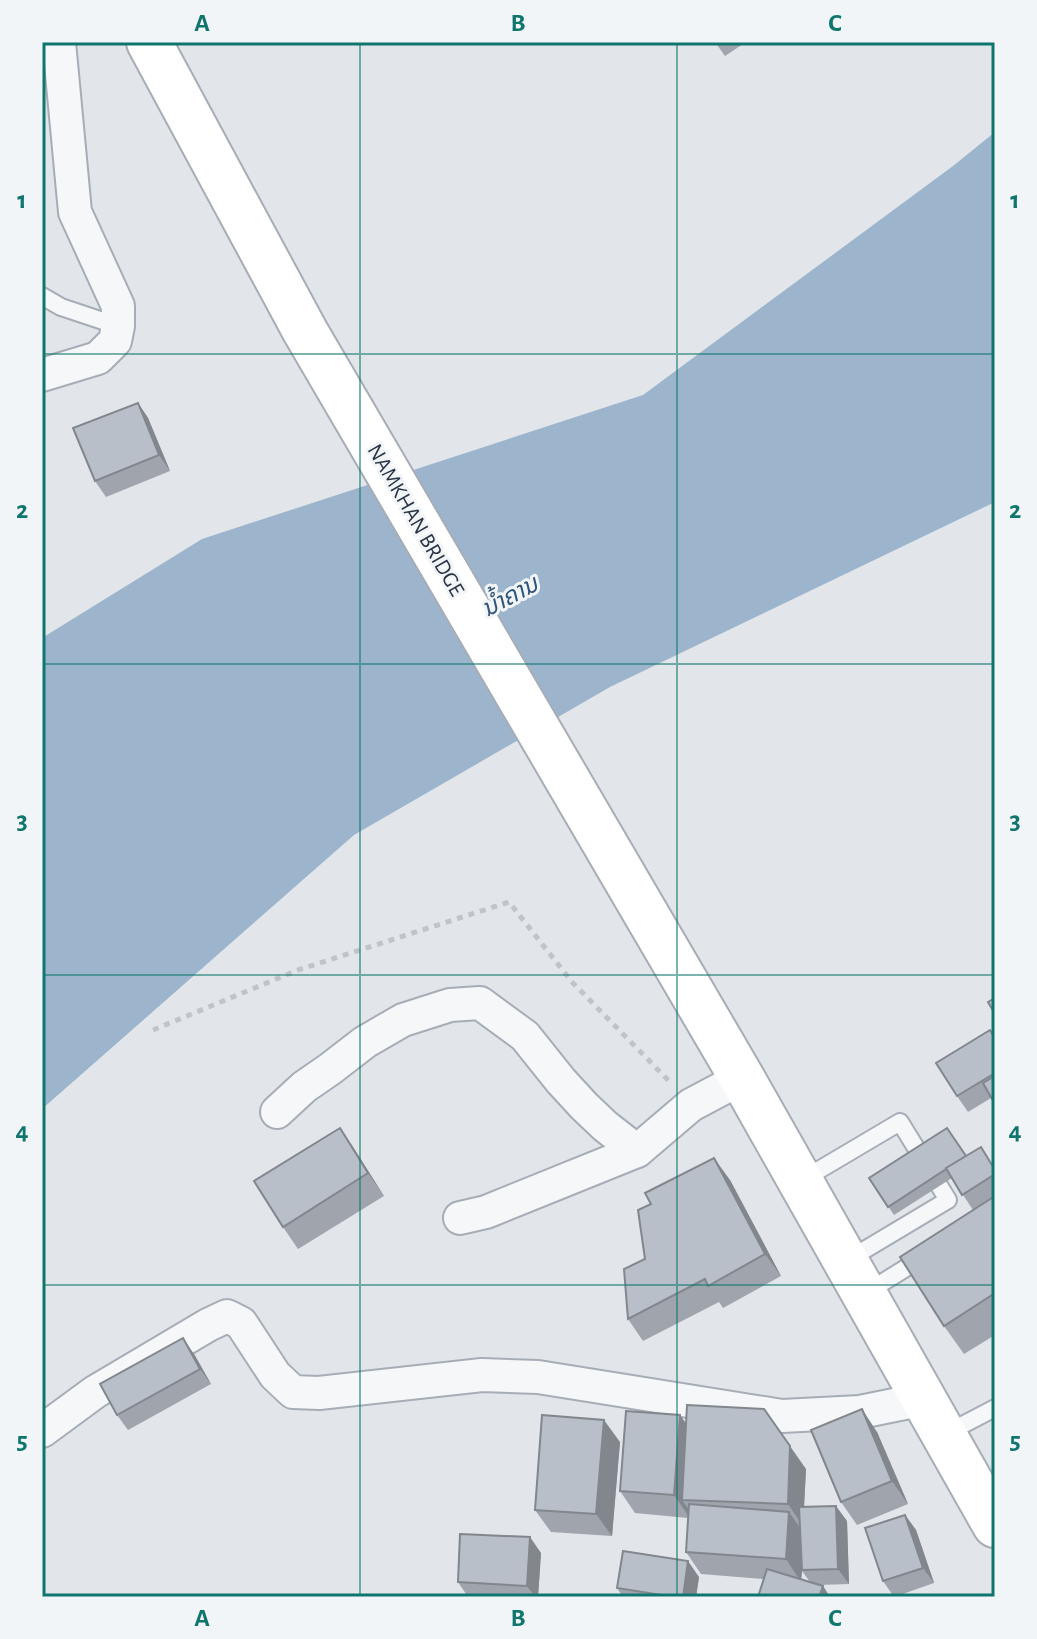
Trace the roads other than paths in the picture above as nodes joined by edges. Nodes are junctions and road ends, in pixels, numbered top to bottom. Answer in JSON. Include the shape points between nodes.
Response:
{"nodes":[{"id":1,"x":59,"y":42,"type":"edge"},
{"id":2,"x":149,"y":42,"type":"edge"},
{"id":3,"x":42,"y":296,"type":"edge"},
{"id":4,"x":118,"y":326,"type":"junction"},
{"id":5,"x":42,"y":375,"type":"edge"},
{"id":6,"x":742,"y":1078,"type":"junction"},
{"id":7,"x":277,"y":1112,"type":"dead end"},
{"id":8,"x":637,"y":1151,"type":"junction"},
{"id":9,"x":801,"y":1181,"type":"junction"},
{"id":10,"x":460,"y":1218,"type":"dead end"},
{"id":11,"x":930,"y":1253,"type":"edge"},
{"id":12,"x":855,"y":1278,"type":"junction"},
{"id":13,"x":995,"y":1408,"type":"edge"},
{"id":14,"x":934,"y":1417,"type":"junction"},
{"id":15,"x":42,"y":1431,"type":"edge"},
{"id":16,"x":995,"y":1525,"type":"edge"}],
"edges":[{"from":1,"to":4,"type":"street","via":[[75,212],[118,306]]},
{"from":2,"to":6,"type":"main road","name":"NAMKHAN BRIDGE","via":[[305,331]]},
{"from":3,"to":4,"type":"lane"},
{"from":4,"to":5,"type":"street","via":[[115,341],[98,358]]},
{"from":6,"to":8,"type":"street","via":[[691,1105]]},
{"from":6,"to":9,"type":"main road","name":"NAMKHAN BRIDGE"},
{"from":7,"to":8,"type":"street","via":[[365,1042],[403,1020],[450,1005],[480,1003],[525,1036],[584,1106]]},
{"from":8,"to":10,"type":"street"},
{"from":9,"to":12,"type":"main road","name":"NAMKHAN BRIDGE"},
{"from":9,"to":12,"type":"lane","via":[[900,1122],[948,1200]]},
{"from":11,"to":12,"type":"lane"},
{"from":12,"to":14,"type":"main road","name":"NAMKHAN BRIDGE"},
{"from":13,"to":14,"type":"lane"},
{"from":14,"to":15,"type":"street","via":[[860,1412],[782,1416],[538,1377],[482,1375],[293,1392],[275,1375],[241,1323],[227,1316],[95,1392]]},
{"from":14,"to":16,"type":"main road","name":"NAMKHAN BRIDGE"}]}
